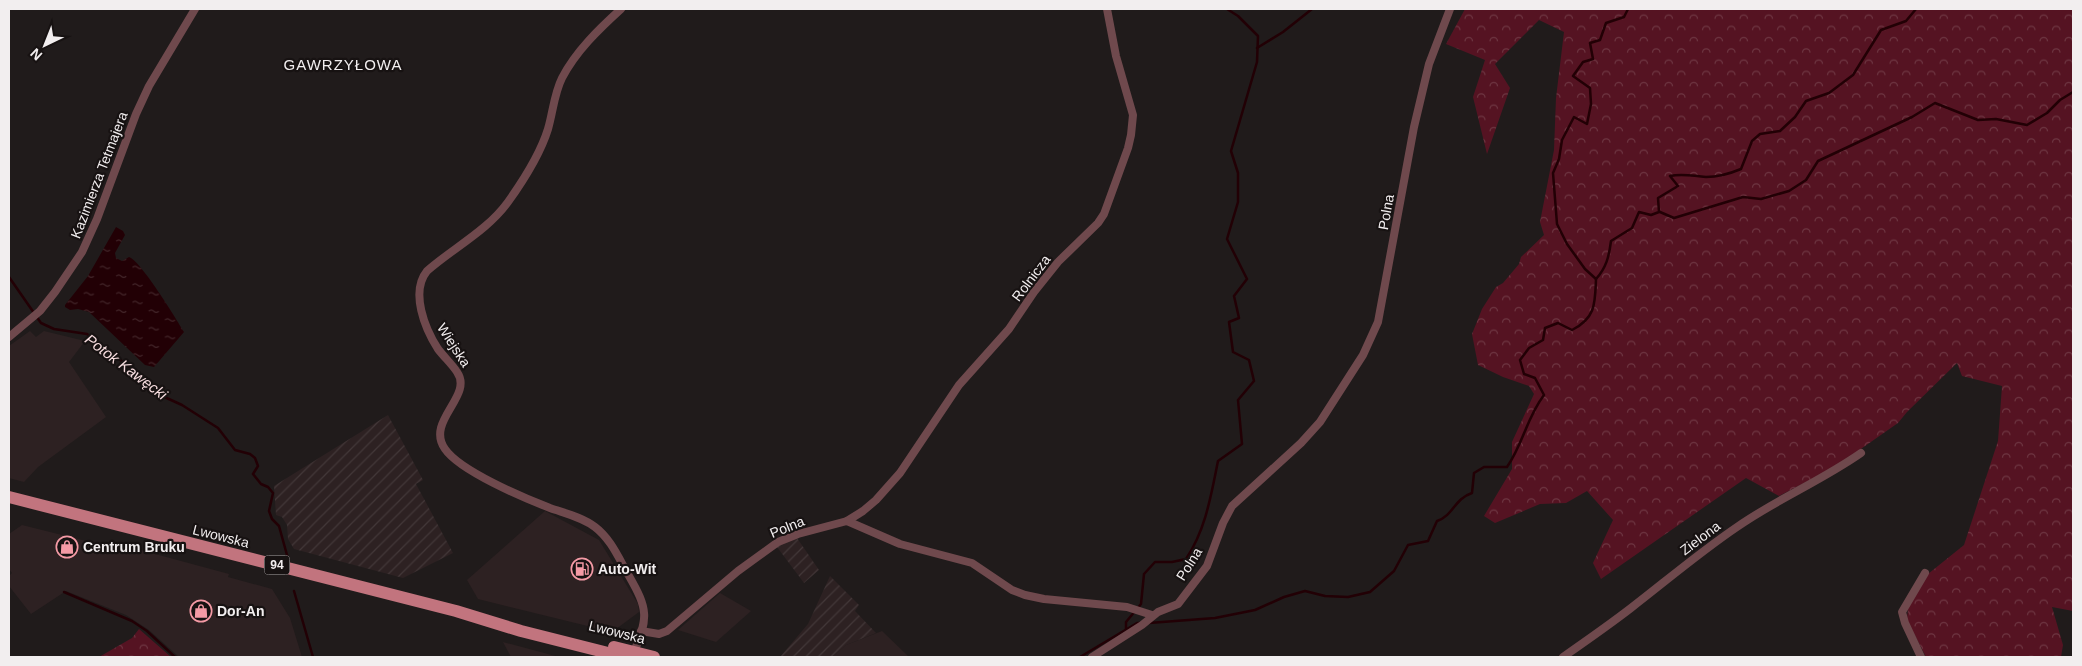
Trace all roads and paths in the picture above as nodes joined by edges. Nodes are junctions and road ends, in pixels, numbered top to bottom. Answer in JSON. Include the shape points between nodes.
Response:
{"nodes":[{"id":1,"x":194,"y":9,"type":"edge"},
{"id":2,"x":621,"y":9,"type":"edge"},
{"id":3,"x":1107,"y":9,"type":"edge"},
{"id":4,"x":1450,"y":9,"type":"edge"},
{"id":5,"x":9,"y":337,"type":"edge"},
{"id":6,"x":1861,"y":453,"type":"dead end"},
{"id":7,"x":9,"y":498,"type":"edge"},
{"id":8,"x":847,"y":521,"type":"junction"},
{"id":9,"x":1925,"y":573,"type":"dead end"},
{"id":10,"x":1147,"y":621,"type":"junction"},
{"id":11,"x":641,"y":631,"type":"junction"},
{"id":12,"x":630,"y":655,"type":"edge"},
{"id":13,"x":654,"y":657,"type":"edge"},
{"id":14,"x":1092,"y":657,"type":"edge"},
{"id":15,"x":1563,"y":657,"type":"edge"},
{"id":16,"x":1921,"y":657,"type":"edge"}],
"edges":[{"from":1,"to":5,"type":"street","name":"Kazimierza Tetmajera","via":[[136,114],[90,238],[67,276],[36,316]]},
{"from":2,"to":11,"type":"street","name":"Wiejska","via":[[591,38],[568,68],[558,89],[541,147],[508,203],[427,271],[421,281],[420,294],[429,332],[460,377],[457,396],[441,429],[440,439],[445,449],[473,471],[547,507],[588,522],[600,531],[644,606]]},
{"from":3,"to":8,"type":"street","name":"Rolnicza","via":[[1116,56],[1133,114],[1128,148],[1104,214],[1045,277],[1009,329],[959,385],[900,473],[876,500]]},
{"from":4,"to":10,"type":"street","name":"Polna","via":[[1425,79],[1380,312],[1371,339],[1310,434],[1232,506],[1199,578],[1178,604]]},
{"from":6,"to":15,"type":"street","name":"Zielona","via":[[1836,471],[1739,525]]},
{"from":7,"to":12,"type":"main road","name":"Lwowska","number":"94","via":[[456,611],[491,616]]},
{"from":8,"to":10,"type":"street","via":[[906,546],[972,563],[1025,595],[1131,608],[1141,611]]},
{"from":8,"to":11,"type":"street","name":"Polna","via":[[778,542],[667,631],[659,634]]},
{"from":9,"to":16,"type":"street","via":[[1902,612]]},
{"from":10,"to":14,"type":"street","name":"Polna"},
{"from":11,"to":12,"type":"street","name":"Wiejska"},
{"from":12,"to":13,"type":"main road","name":"Lwowska","number":"94"}]}
